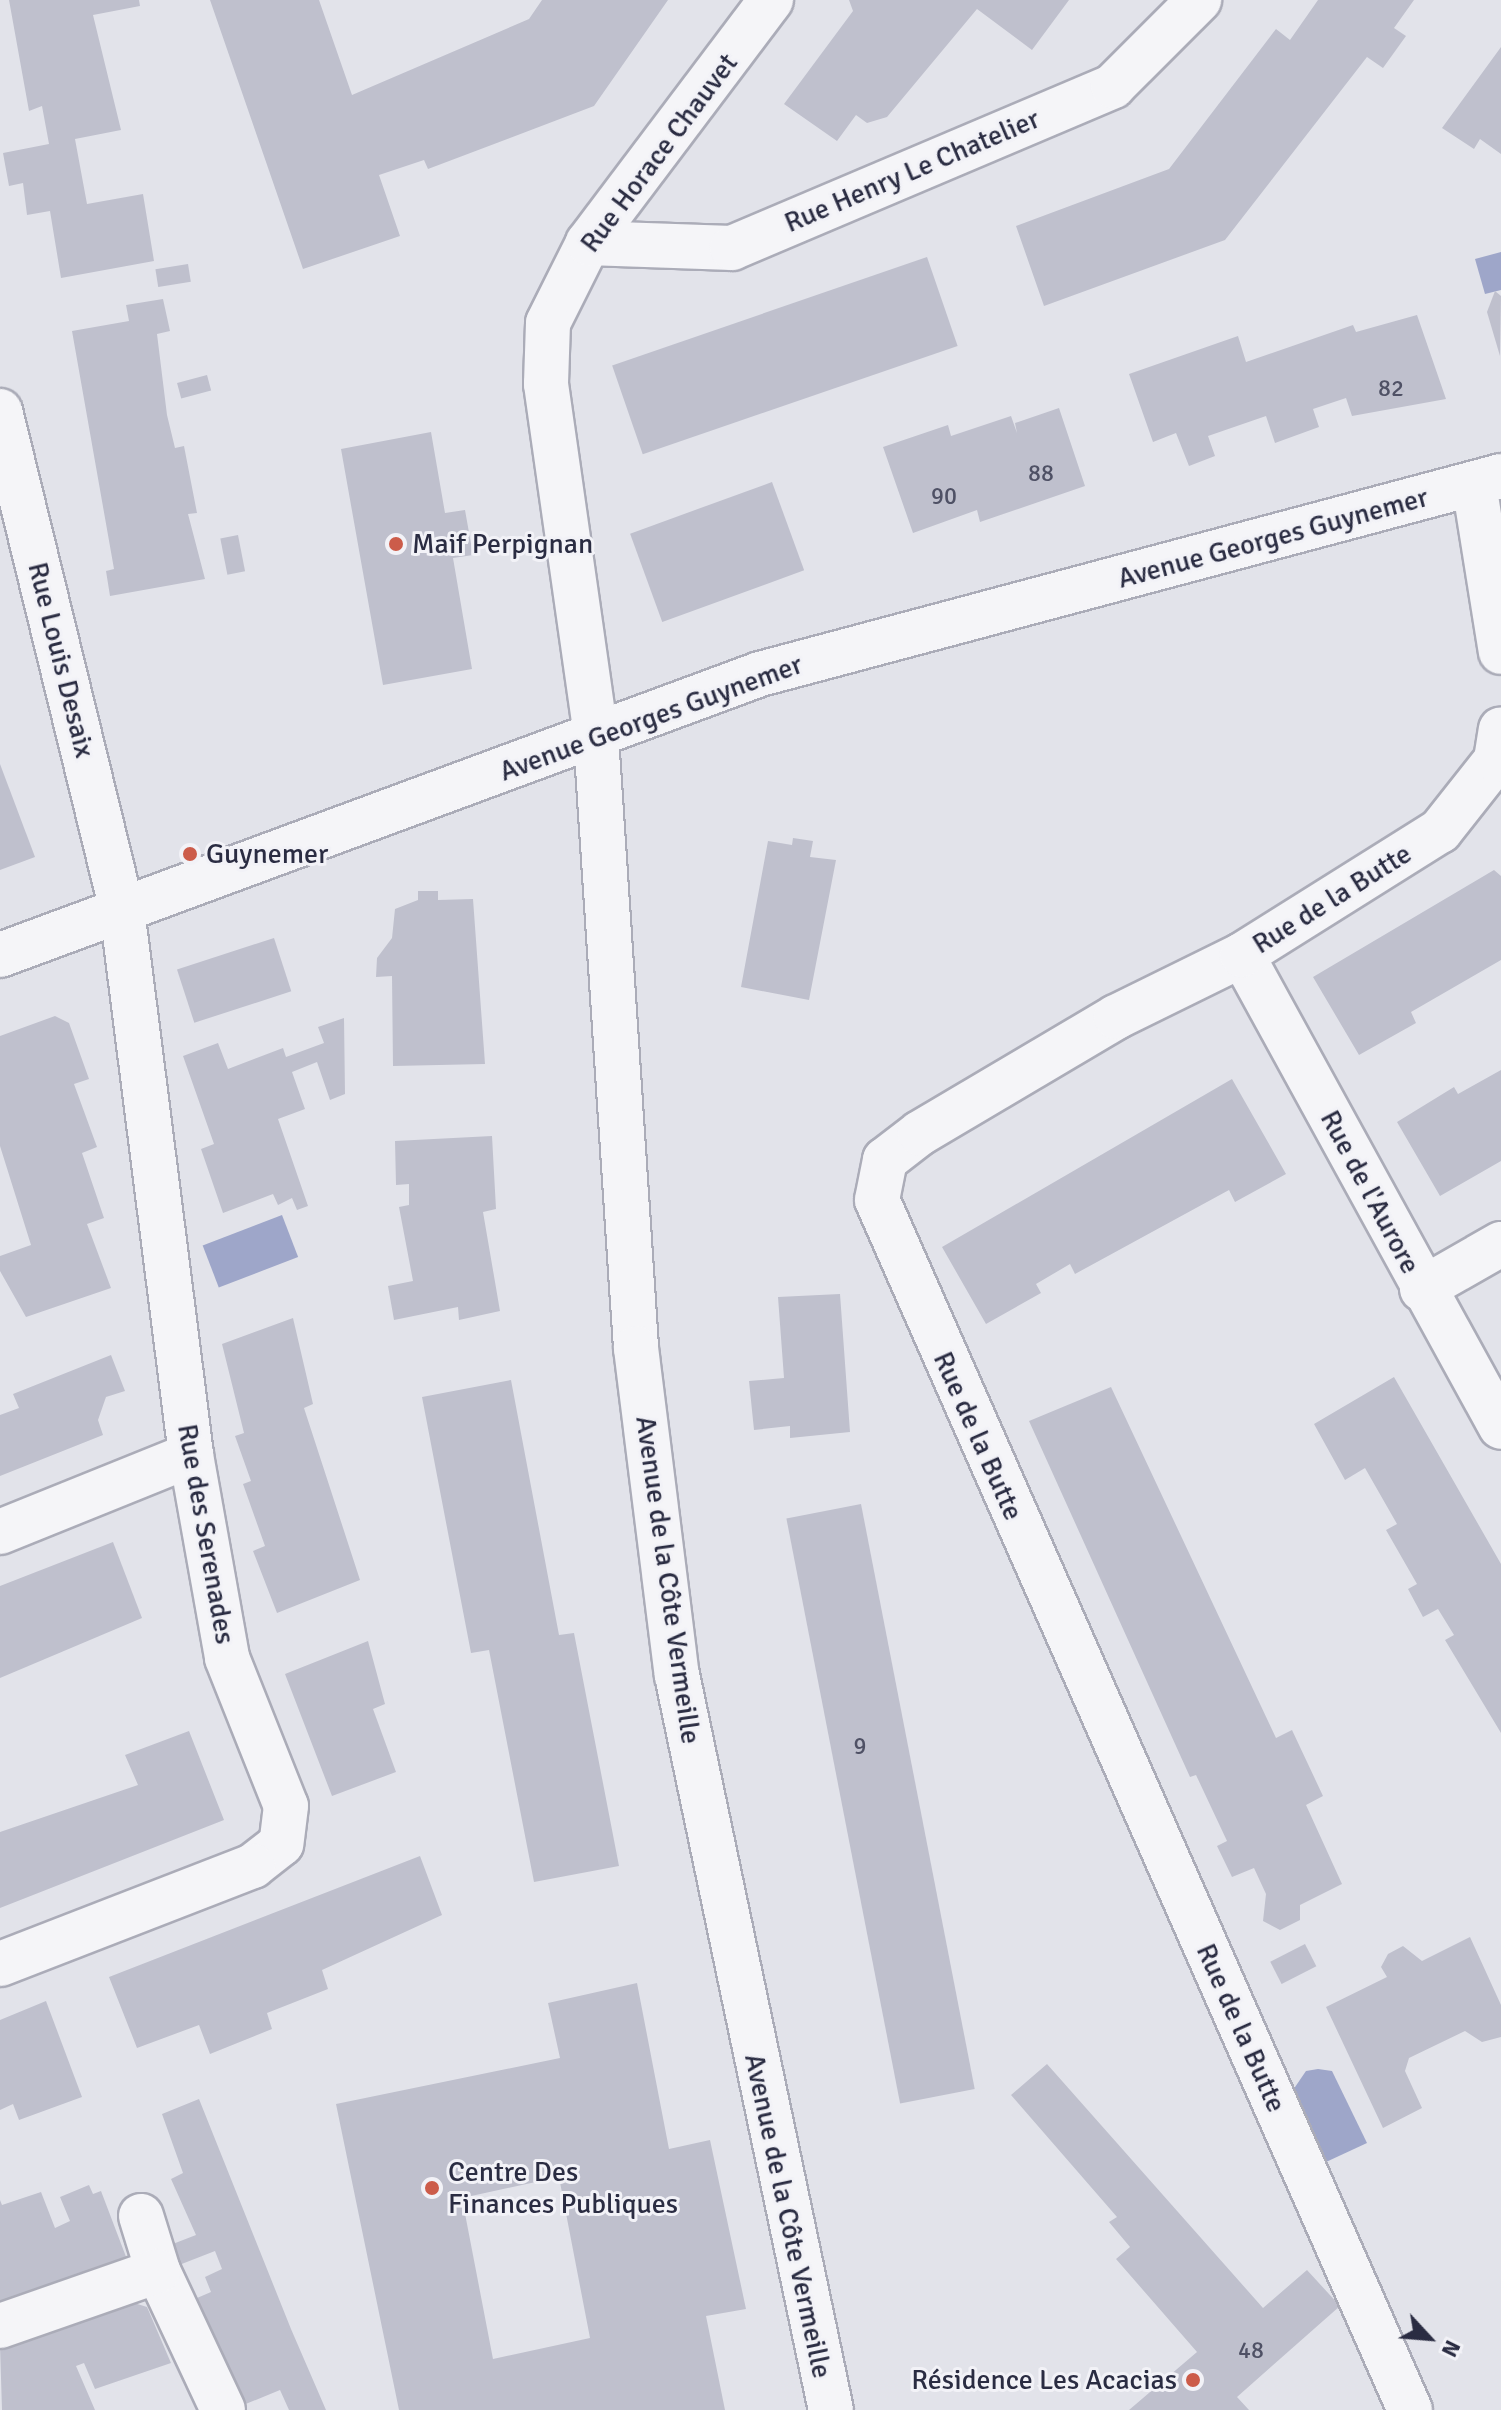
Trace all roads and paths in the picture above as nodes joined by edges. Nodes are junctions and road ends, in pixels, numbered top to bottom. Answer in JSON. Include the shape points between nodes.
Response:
{"nodes":[{"id":1,"x":771,"y":0,"type":"edge"},
{"id":2,"x":1199,"y":0,"type":"edge"},
{"id":3,"x":588,"y":243,"type":"junction"},
{"id":4,"x":0,"y":411,"type":"edge"},
{"id":5,"x":1487,"y":480,"type":"edge"},
{"id":6,"x":10,"y":497,"type":"edge"},
{"id":7,"x":1501,"y":652,"type":"edge"},
{"id":8,"x":596,"y":737,"type":"junction"},
{"id":9,"x":1499,"y":750,"type":"edge"},
{"id":10,"x":122,"y":910,"type":"junction"},
{"id":11,"x":0,"y":955,"type":"edge"},
{"id":12,"x":1242,"y":955,"type":"junction"},
{"id":13,"x":1501,"y":1244,"type":"edge"},
{"id":14,"x":1422,"y":1289,"type":"junction"},
{"id":15,"x":1501,"y":1427,"type":"edge"},
{"id":16,"x":191,"y":1455,"type":"junction"},
{"id":17,"x":0,"y":1532,"type":"edge"},
{"id":18,"x":0,"y":1964,"type":"edge"},
{"id":19,"x":141,"y":2216,"type":"dead end"},
{"id":20,"x":158,"y":2271,"type":"junction"},
{"id":21,"x":0,"y":2326,"type":"edge"},
{"id":22,"x":223,"y":2410,"type":"edge"},
{"id":23,"x":831,"y":2410,"type":"edge"},
{"id":24,"x":1410,"y":2410,"type":"edge"}],
"edges":[{"from":1,"to":3,"type":"street","name":"Rue Horace Chauvet"},
{"from":2,"to":3,"type":"street","name":"Rue Henry Le Chatelier","via":[[1113,86],[732,248]]},
{"from":3,"to":8,"type":"street","name":"Rue Horace Chauvet","via":[[548,323],[546,384]]},
{"from":4,"to":6,"type":"street","name":"Rue Louis Desaix"},
{"from":5,"to":7,"type":"street"},
{"from":5,"to":8,"type":"street","name":"Avenue Georges Guynemer","via":[[760,674]]},
{"from":6,"to":10,"type":"street","name":"Rue Louis Desaix"},
{"from":8,"to":10,"type":"street","name":"Avenue Georges Guynemer"},
{"from":8,"to":23,"type":"street","name":"Avenue de la Côte Vermeille","via":[[636,1348],[677,1675]]},
{"from":9,"to":12,"type":"street","name":"Rue de la Butte","via":[[1440,831]]},
{"from":10,"to":11,"type":"street","name":"Avenue Georges Guynemer"},
{"from":10,"to":16,"type":"street","name":"Rue des Serenades"},
{"from":12,"to":14,"type":"street","name":"Rue de l'Aurore"},
{"from":12,"to":24,"type":"street","name":"Rue de la Butte","via":[[1116,1017],[920,1133],[885,1160],[877,1200]]},
{"from":13,"to":14,"type":"street"},
{"from":14,"to":15,"type":"street","name":"Rue de l'Aurore"},
{"from":16,"to":17,"type":"street"},
{"from":16,"to":18,"type":"street","name":"Rue des Serenades","via":[[227,1658],[286,1806],[281,1844],[253,1866]]},
{"from":19,"to":20,"type":"street"},
{"from":20,"to":21,"type":"street"},
{"from":20,"to":22,"type":"street"}]}
